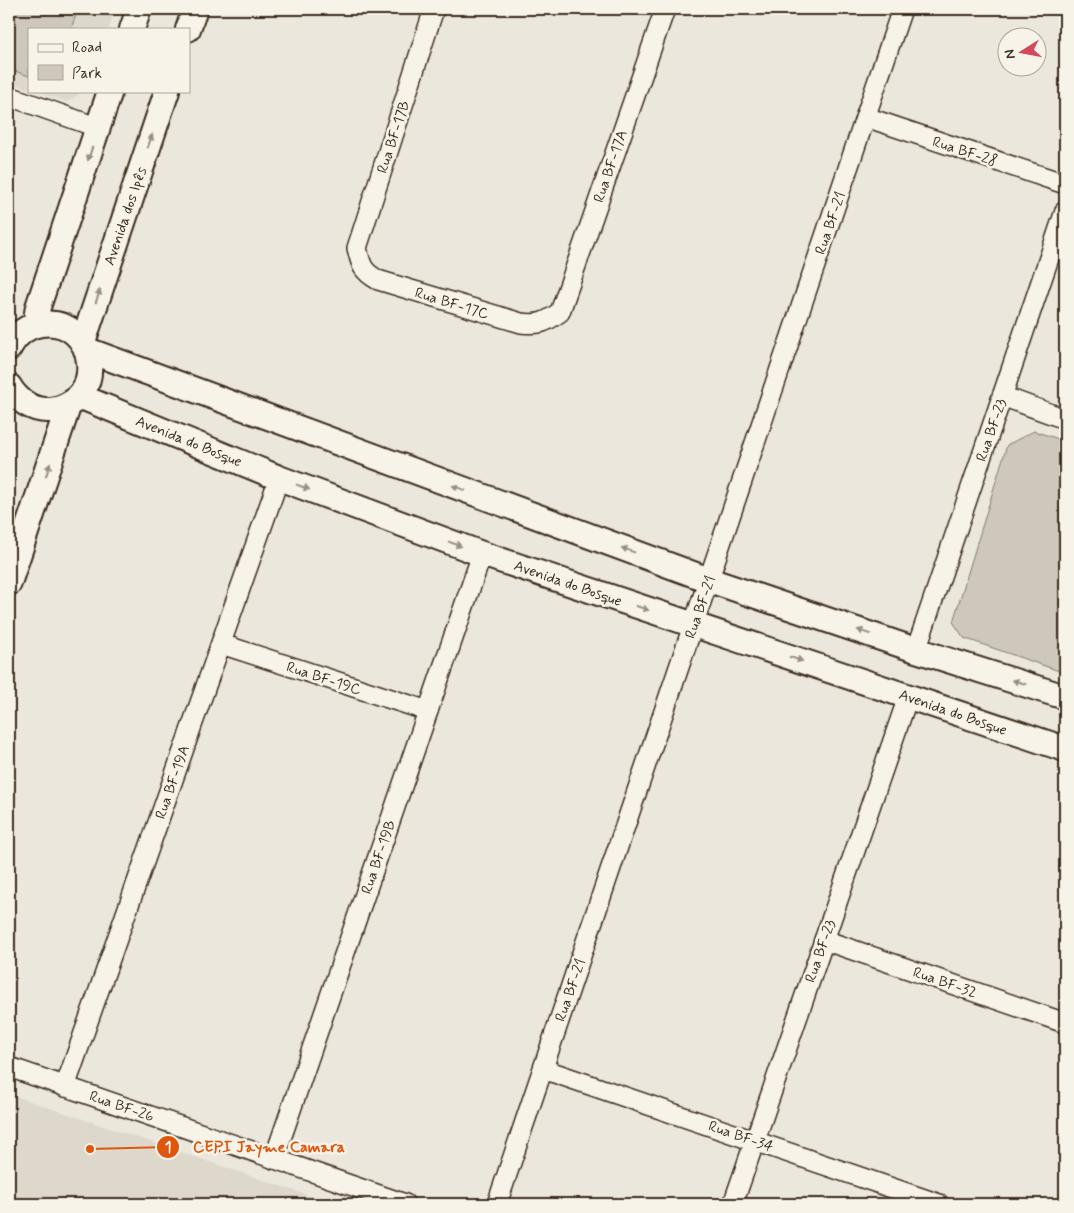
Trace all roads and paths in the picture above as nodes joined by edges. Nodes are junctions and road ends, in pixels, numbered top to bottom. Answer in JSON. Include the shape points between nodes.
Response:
{"nodes":[{"id":1,"x":138,"y":9,"type":"edge"},
{"id":2,"x":195,"y":9,"type":"edge"},
{"id":3,"x":434,"y":9,"type":"edge"},
{"id":4,"x":664,"y":9,"type":"edge"},
{"id":5,"x":902,"y":9,"type":"edge"},
{"id":6,"x":132,"y":28,"type":"edge"},
{"id":7,"x":188,"y":28,"type":"edge"},
{"id":8,"x":110,"y":92,"type":"edge"},
{"id":9,"x":167,"y":92,"type":"edge"},
{"id":10,"x":9,"y":96,"type":"edge"},
{"id":11,"x":866,"y":117,"type":"junction"},
{"id":12,"x":99,"y":128,"type":"junction"},
{"id":13,"x":1065,"y":184,"type":"edge"},
{"id":14,"x":1065,"y":211,"type":"edge"},
{"id":15,"x":361,"y":265,"type":"joint"},
{"id":16,"x":549,"y":320,"type":"joint"},
{"id":17,"x":19,"y":333,"type":"edge"},
{"id":18,"x":85,"y":346,"type":"junction"},
{"id":19,"x":10,"y":395,"type":"edge"},
{"id":20,"x":1002,"y":396,"type":"junction"},
{"id":21,"x":74,"y":400,"type":"junction"},
{"id":22,"x":1065,"y":418,"type":"edge"},
{"id":23,"x":279,"y":478,"type":"junction"},
{"id":24,"x":482,"y":554,"type":"junction"},
{"id":25,"x":709,"y":580,"type":"junction"},
{"id":26,"x":9,"y":583,"type":"edge"},
{"id":27,"x":694,"y":626,"type":"junction"},
{"id":28,"x":221,"y":644,"type":"junction"},
{"id":29,"x":916,"y":650,"type":"junction"},
{"id":30,"x":908,"y":697,"type":"junction"},
{"id":31,"x":1065,"y":697,"type":"edge"},
{"id":32,"x":428,"y":711,"type":"junction"},
{"id":33,"x":1065,"y":749,"type":"edge"},
{"id":34,"x":824,"y":940,"type":"junction"},
{"id":35,"x":1065,"y":1023,"type":"edge"},
{"id":36,"x":9,"y":1068,"type":"edge"},
{"id":37,"x":543,"y":1068,"type":"junction"},
{"id":38,"x":65,"y":1087,"type":"junction"},
{"id":39,"x":755,"y":1141,"type":"junction"},
{"id":40,"x":274,"y":1159,"type":"junction"},
{"id":41,"x":405,"y":1204,"type":"edge"},
{"id":42,"x":497,"y":1204,"type":"edge"},
{"id":43,"x":733,"y":1204,"type":"edge"},
{"id":44,"x":939,"y":1204,"type":"edge"}],
"edges":[{"from":1,"to":6,"type":"street"},
{"from":2,"to":7,"type":"street"},
{"from":3,"to":15,"type":"street","name":"Rua BF-17B","via":[[357,248]]},
{"from":4,"to":16,"type":"street","name":"Rua BF-17A","via":[[560,312]]},
{"from":5,"to":11,"type":"street","name":"Rua BF-21"},
{"from":8,"to":12,"type":"street"},
{"from":18,"to":9,"type":"street","name":"Avenida dos Ipês","one_way":true},
{"from":10,"to":12,"type":"street"},
{"from":11,"to":13,"type":"street","name":"Rua BF-28"},
{"from":11,"to":25,"type":"street","name":"Rua BF-21"},
{"from":12,"to":17,"type":"street","one_way":true,"via":[[38,308]]},
{"from":14,"to":20,"type":"street","name":"Rua BF-23"},
{"from":15,"to":16,"type":"street","name":"Rua BF-17C","via":[[367,274],[378,280],[521,323],[536,325]]},
{"from":17,"to":18,"type":"street","via":[[48,323],[73,332]]},
{"from":18,"to":21,"type":"street","via":[[90,372],[86,385]]},
{"from":25,"to":18,"type":"street","one_way":true},
{"from":19,"to":21,"type":"street","via":[[33,408],[45,410],[58,409]]},
{"from":20,"to":22,"type":"street"},
{"from":20,"to":29,"type":"street","name":"Rua BF-23"},
{"from":21,"to":23,"type":"street","name":"Avenida do Bosque"},
{"from":26,"to":21,"type":"street","one_way":true},
{"from":23,"to":24,"type":"street","name":"Avenida do Bosque","one_way":true},
{"from":23,"to":28,"type":"street","name":"Rua BF-19A"},
{"from":24,"to":27,"type":"street","name":"Avenida do Bosque","one_way":true},
{"from":24,"to":32,"type":"street","name":"Rua BF-19B"},
{"from":25,"to":27,"type":"street","name":"Rua BF-21"},
{"from":29,"to":25,"type":"street","one_way":true},
{"from":27,"to":30,"type":"street","name":"Avenida do Bosque","one_way":true},
{"from":27,"to":37,"type":"street","name":"Rua BF-21"},
{"from":28,"to":32,"type":"street","name":"Rua BF-19C"},
{"from":28,"to":38,"type":"street","name":"Rua BF-19A"},
{"from":31,"to":29,"type":"street","one_way":true},
{"from":30,"to":33,"type":"street","name":"Avenida do Bosque"},
{"from":30,"to":34,"type":"street","name":"Rua BF-23"},
{"from":32,"to":40,"type":"street","name":"Rua BF-19B"},
{"from":34,"to":35,"type":"street","name":"Rua BF-32"},
{"from":34,"to":39,"type":"street","name":"Rua BF-23"},
{"from":36,"to":38,"type":"street","name":"Rua BF-26"},
{"from":37,"to":39,"type":"street","name":"Rua BF-34"},
{"from":37,"to":42,"type":"street","name":"Rua BF-21"},
{"from":38,"to":40,"type":"street","name":"Rua BF-26"},
{"from":39,"to":43,"type":"street","name":"Rua BF-23"},
{"from":39,"to":44,"type":"street","name":"Rua BF-34"},
{"from":40,"to":41,"type":"street","name":"Rua BF-26"}]}
